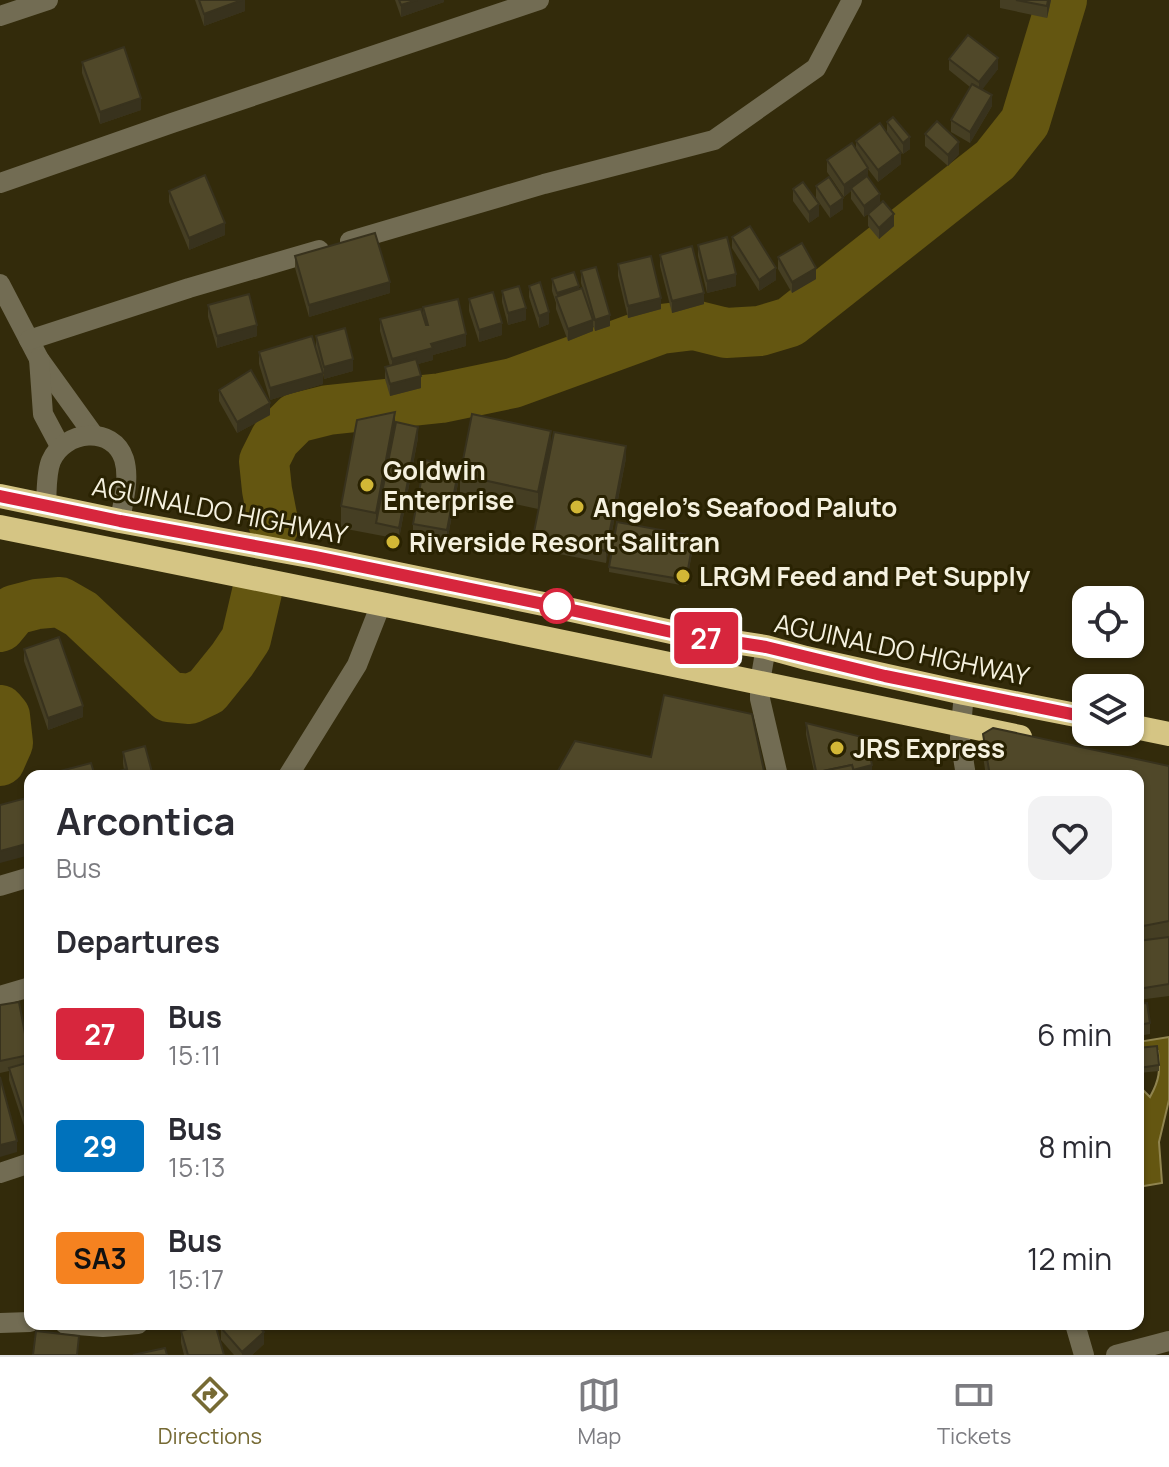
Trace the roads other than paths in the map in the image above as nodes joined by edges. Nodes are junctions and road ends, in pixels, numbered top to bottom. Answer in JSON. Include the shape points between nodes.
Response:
{"nodes":[{"id":1,"x":48,"y":0,"type":"edge"},
{"id":2,"x":539,"y":0,"type":"edge"},
{"id":3,"x":852,"y":0,"type":"edge"},
{"id":4,"x":0,"y":16,"type":"edge"},
{"id":5,"x":0,"y":183,"type":"edge"},
{"id":6,"x":0,"y":284,"type":"edge"},
{"id":7,"x":29,"y":340,"type":"junction"},
{"id":8,"x":39,"y":359,"type":"junction"},
{"id":9,"x":93,"y":434,"type":"junction"},
{"id":10,"x":60,"y":446,"type":"junction"},
{"id":11,"x":0,"y":496,"type":"edge"},
{"id":12,"x":46,"y":504,"type":"junction"},
{"id":13,"x":120,"y":521,"type":"junction"},
{"id":14,"x":0,"y":527,"type":"edge"},
{"id":15,"x":381,"y":604,"type":"junction"},
{"id":16,"x":766,"y":647,"type":"junction"},
{"id":17,"x":760,"y":682,"type":"junction"},
{"id":18,"x":964,"y":693,"type":"junction"},
{"id":19,"x":1072,"y":714,"type":"edge"},
{"id":20,"x":961,"y":725,"type":"junction"},
{"id":21,"x":1144,"y":729,"type":"edge"},
{"id":22,"x":1169,"y":734,"type":"edge"},
{"id":23,"x":1038,"y":741,"type":"edge"},
{"id":24,"x":292,"y":770,"type":"edge"},
{"id":25,"x":777,"y":770,"type":"edge"},
{"id":26,"x":965,"y":770,"type":"edge"},
{"id":27,"x":24,"y":879,"type":"edge"},
{"id":28,"x":0,"y":886,"type":"edge"},
{"id":29,"x":24,"y":989,"type":"edge"},
{"id":30,"x":0,"y":996,"type":"edge"},
{"id":31,"x":24,"y":1165,"type":"edge"},
{"id":32,"x":0,"y":1173,"type":"edge"},
{"id":33,"x":24,"y":1322,"type":"edge"},
{"id":34,"x":0,"y":1323,"type":"edge"},
{"id":35,"x":1077,"y":1330,"type":"edge"},
{"id":36,"x":1169,"y":1341,"type":"edge"},
{"id":37,"x":1084,"y":1355,"type":"edge"},
{"id":38,"x":1116,"y":1355,"type":"edge"}],
"edges":[{"from":1,"to":4,"type":"street"},
{"from":2,"to":5,"type":"street"},
{"from":3,"to":7,"type":"street","via":[[816,68],[714,140],[529,188]]},
{"from":6,"to":7,"type":"street"},
{"from":7,"to":8,"type":"street"},
{"from":8,"to":9,"type":"street"},
{"from":8,"to":10,"type":"street","via":[[43,414]]},
{"from":9,"to":10,"type":"street"},
{"from":9,"to":13,"type":"street","via":[[112,442],[124,457],[127,480]]},
{"from":10,"to":12,"type":"street","via":[[50,462]]},
{"from":11,"to":12,"type":"highway","name":"AGUINALDO HIGHWAY"},
{"from":12,"to":13,"type":"highway","name":"AGUINALDO HIGHWAY"},
{"from":13,"to":16,"type":"highway","name":"AGUINALDO HIGHWAY"},
{"from":14,"to":15,"type":"highway"},
{"from":15,"to":17,"type":"highway"},
{"from":15,"to":24,"type":"street","via":[[357,665]]},
{"from":16,"to":17,"type":"street"},
{"from":16,"to":18,"type":"highway","name":"AGUINALDO HIGHWAY"},
{"from":17,"to":20,"type":"highway"},
{"from":17,"to":25,"type":"street"},
{"from":18,"to":19,"type":"highway","name":"AGUINALDO HIGHWAY"},
{"from":18,"to":20,"type":"street"},
{"from":20,"to":23,"type":"highway"},
{"from":20,"to":26,"type":"street"},
{"from":21,"to":22,"type":"highway"},
{"from":27,"to":28,"type":"street"},
{"from":29,"to":30,"type":"street"},
{"from":31,"to":32,"type":"street"},
{"from":33,"to":34,"type":"street"},
{"from":35,"to":37,"type":"street"},
{"from":36,"to":38,"type":"street"}]}
